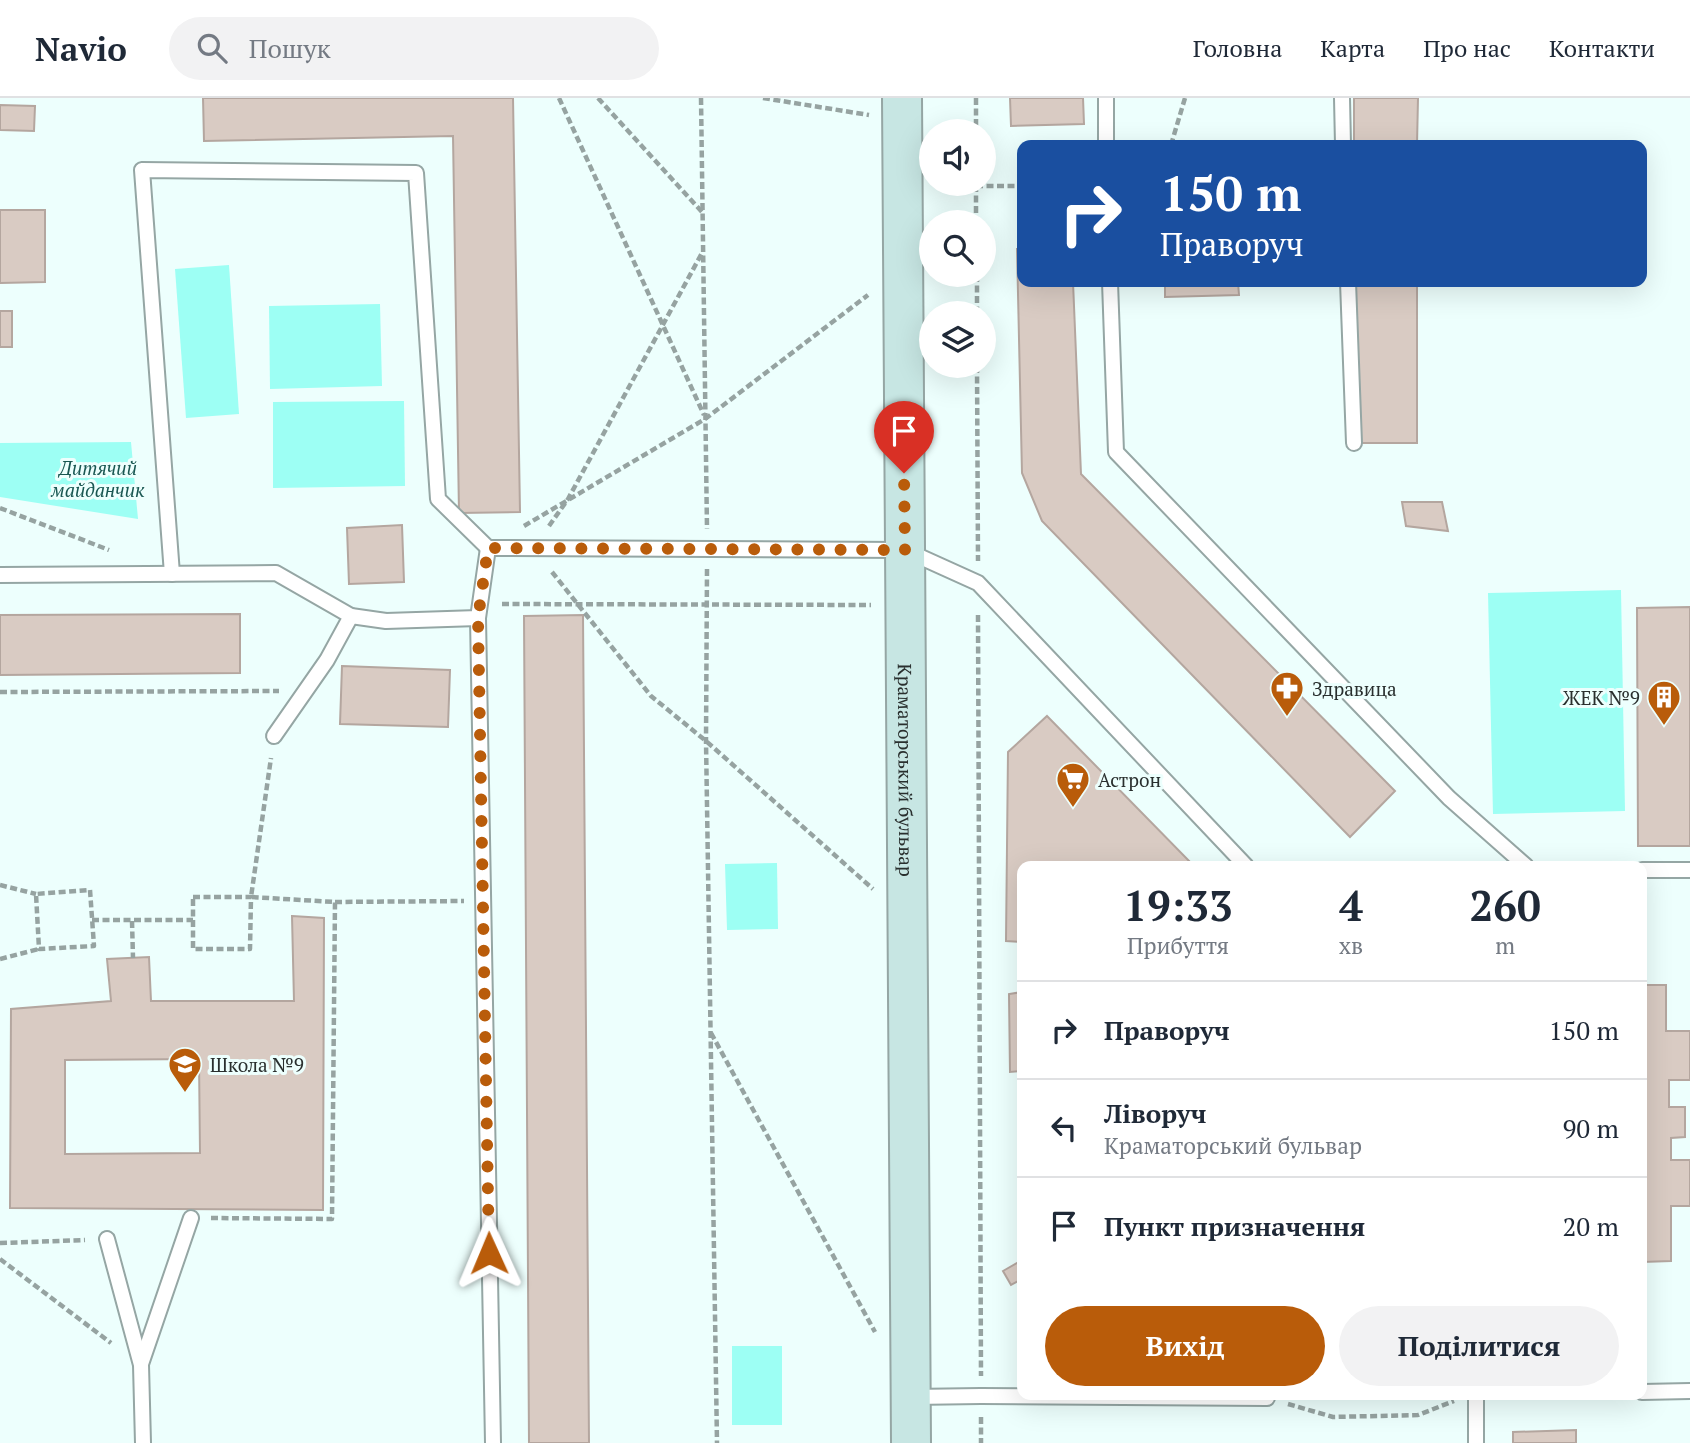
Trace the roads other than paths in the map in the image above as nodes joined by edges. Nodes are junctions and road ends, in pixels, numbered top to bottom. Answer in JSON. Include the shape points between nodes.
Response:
{"nodes":[{"id":1,"x":1105,"y":98,"type":"edge"},
{"id":2,"x":1342,"y":98,"type":"edge"},
{"id":3,"x":902,"y":109,"type":"edge"},
{"id":4,"x":1106,"y":140,"type":"edge"},
{"id":5,"x":1343,"y":140,"type":"edge"},
{"id":6,"x":1110,"y":287,"type":"edge"},
{"id":7,"x":1348,"y":287,"type":"edge"},
{"id":8,"x":1354,"y":443,"type":"dead end"},
{"id":9,"x":488,"y":548,"type":"junction"},
{"id":10,"x":905,"y":550,"type":"junction"},
{"id":11,"x":172,"y":574,"type":"junction"},
{"id":12,"x":0,"y":575,"type":"edge"},
{"id":13,"x":479,"y":611,"type":"junction"},
{"id":14,"x":351,"y":616,"type":"junction"},
{"id":15,"x":274,"y":736,"type":"road end"},
{"id":16,"x":1240,"y":861,"type":"edge"},
{"id":17,"x":1520,"y":861,"type":"edge"},
{"id":18,"x":1647,"y":870,"type":"edge"},
{"id":19,"x":1690,"y":870,"type":"edge"},
{"id":20,"x":191,"y":1218,"type":"road end"},
{"id":21,"x":107,"y":1239,"type":"road end"},
{"id":22,"x":141,"y":1365,"type":"junction"},
{"id":23,"x":1690,"y":1391,"type":"edge"},
{"id":24,"x":1647,"y":1392,"type":"edge"},
{"id":25,"x":1017,"y":1396,"type":"edge"},
{"id":26,"x":911,"y":1397,"type":"junction"},
{"id":27,"x":1476,"y":1400,"type":"edge"},
{"id":28,"x":143,"y":1443,"type":"edge"},
{"id":29,"x":493,"y":1443,"type":"edge"},
{"id":30,"x":911,"y":1443,"type":"edge"},
{"id":31,"x":1476,"y":1443,"type":"edge"}],
"edges":[{"from":1,"to":4,"type":"lane"},
{"from":2,"to":5,"type":"lane"},
{"from":3,"to":10,"type":"street","name":"Краматорський бульвар"},
{"from":6,"to":17,"type":"lane","via":[[1116,452],[1449,798]]},
{"from":7,"to":8,"type":"lane"},
{"from":9,"to":10,"type":"lane"},
{"from":9,"to":11,"type":"lane","via":[[438,499],[416,173],[142,170]]},
{"from":9,"to":13,"type":"lane"},
{"from":10,"to":16,"type":"lane","via":[[978,583]]},
{"from":10,"to":26,"type":"street","name":"Краматорський бульвар"},
{"from":11,"to":12,"type":"lane"},
{"from":11,"to":14,"type":"lane","via":[[276,573]]},
{"from":13,"to":14,"type":"lane","via":[[386,621]]},
{"from":13,"to":29,"type":"lane"},
{"from":14,"to":15,"type":"lane","via":[[327,660]]},
{"from":18,"to":19,"type":"lane"},
{"from":20,"to":22,"type":"lane"},
{"from":21,"to":22,"type":"lane"},
{"from":22,"to":28,"type":"lane"},
{"from":23,"to":24,"type":"lane"},
{"from":25,"to":26,"type":"lane"},
{"from":26,"to":30,"type":"street","name":"Краматорський бульвар"},
{"from":27,"to":31,"type":"lane"}]}
